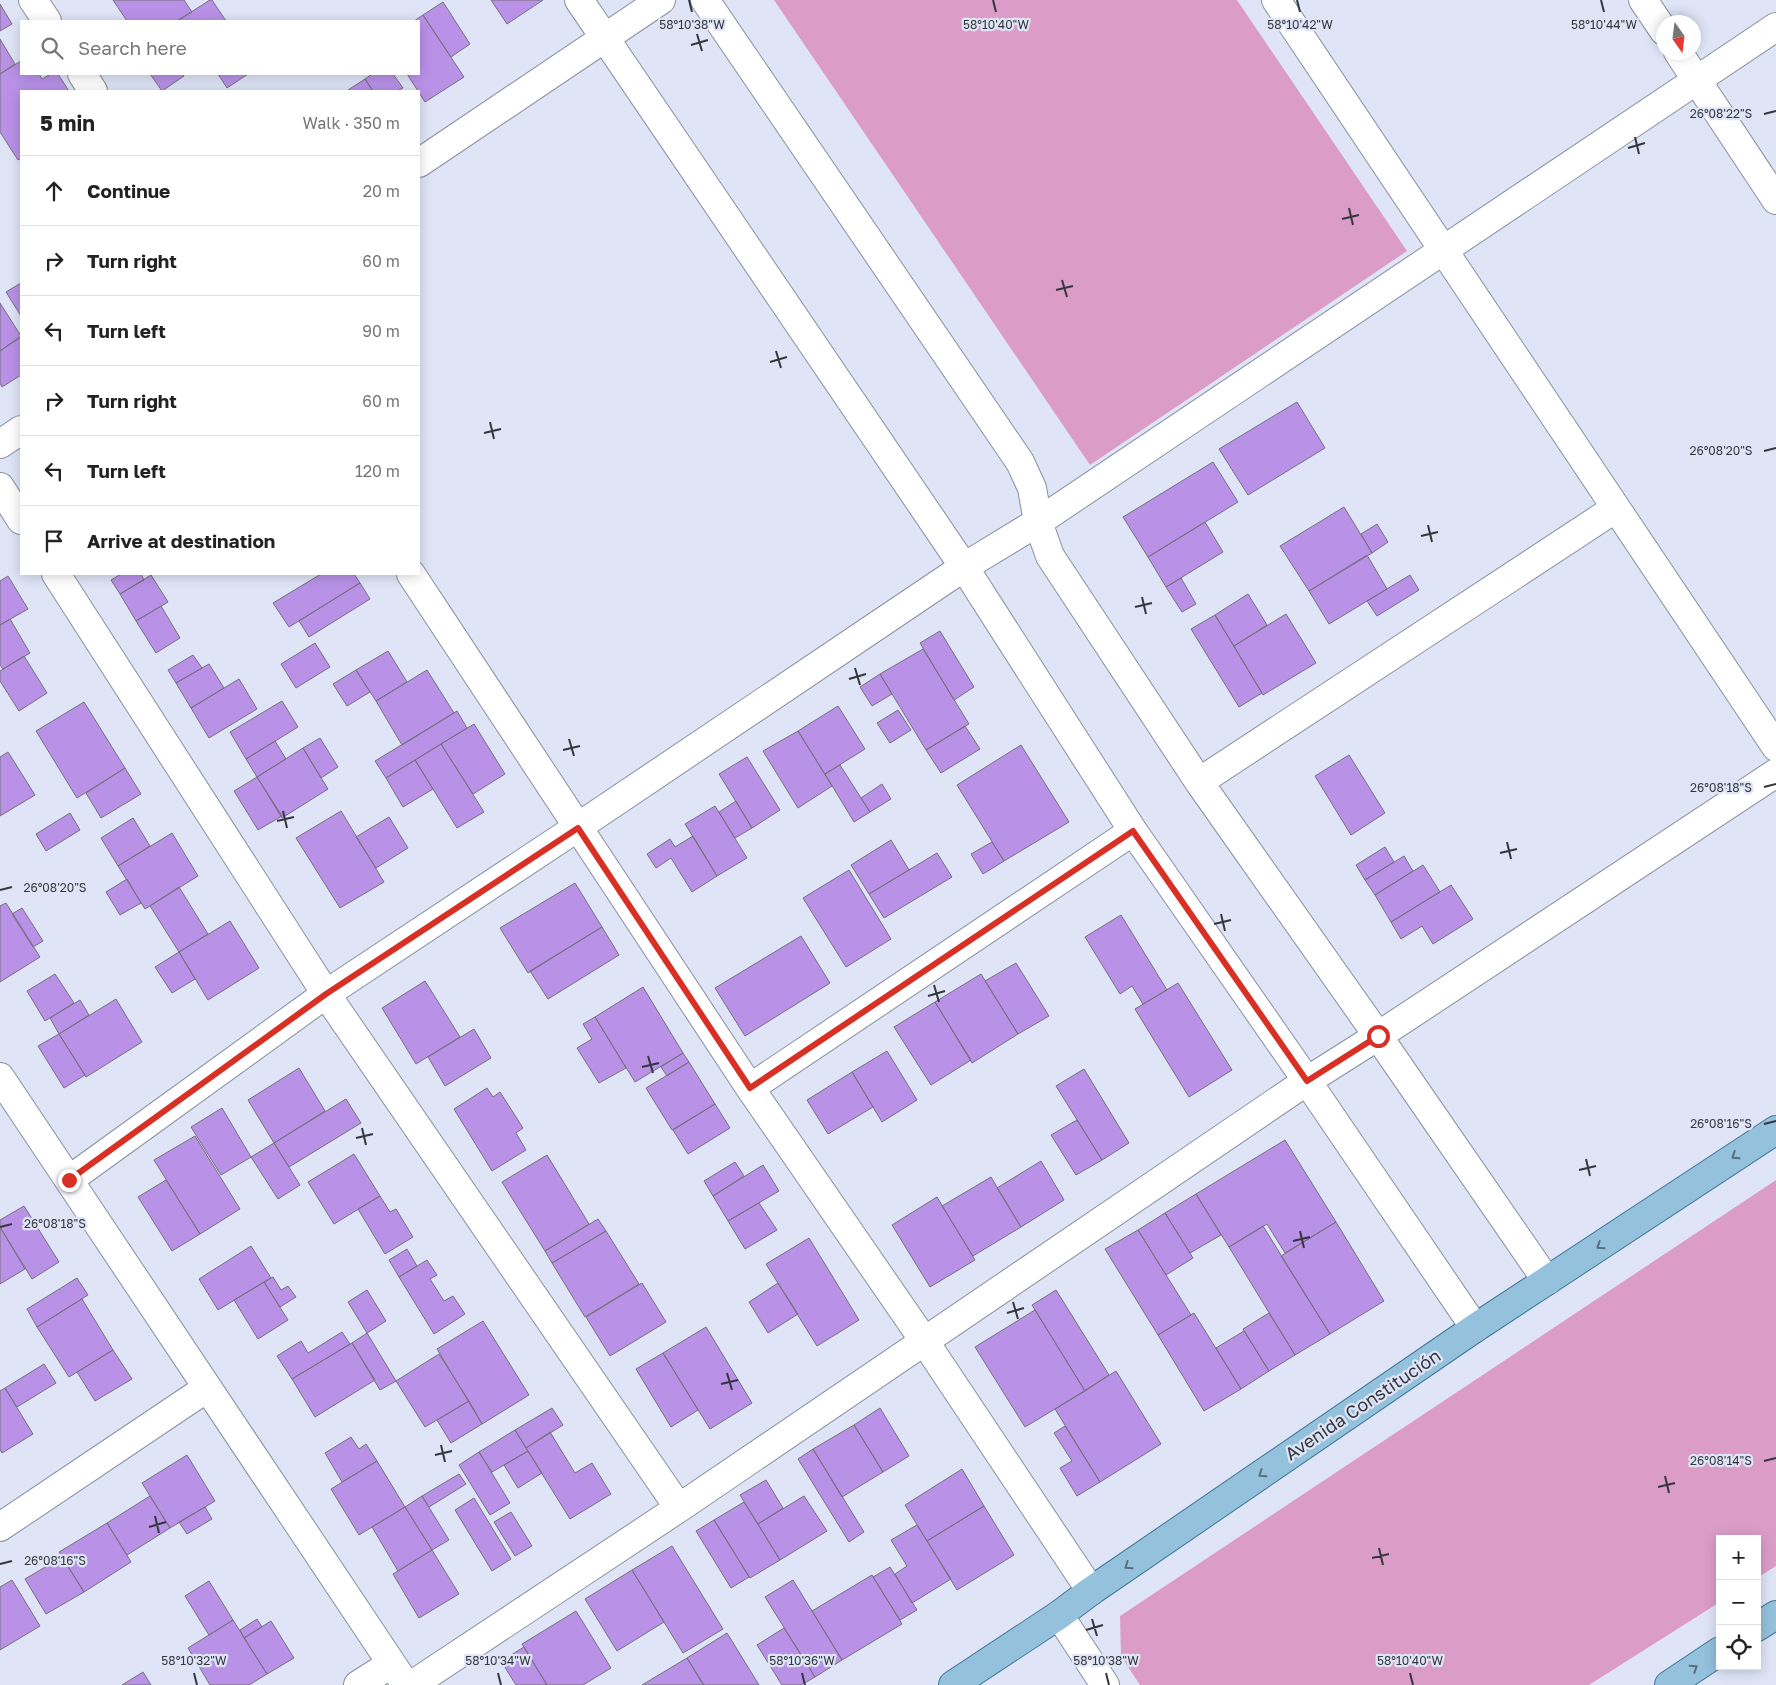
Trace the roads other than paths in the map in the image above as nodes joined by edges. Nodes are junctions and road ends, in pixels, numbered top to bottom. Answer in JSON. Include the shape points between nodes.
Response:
{"nodes":[{"id":1,"x":32,"y":0,"type":"edge"},
{"id":2,"x":579,"y":0,"type":"edge"},
{"id":3,"x":662,"y":0,"type":"edge"},
{"id":4,"x":705,"y":0,"type":"edge"},
{"id":5,"x":1276,"y":0,"type":"edge"},
{"id":6,"x":1643,"y":0,"type":"edge"},
{"id":7,"x":1656,"y":19,"type":"edge"},
{"id":8,"x":46,"y":20,"type":"edge"},
{"id":9,"x":1776,"y":26,"type":"edge"},
{"id":10,"x":605,"y":40,"type":"junction"},
{"id":11,"x":1683,"y":60,"type":"edge"},
{"id":12,"x":83,"y":75,"type":"edge"},
{"id":13,"x":1697,"y":80,"type":"junction"},
{"id":14,"x":92,"y":90,"type":"edge"},
{"id":15,"x":420,"y":163,"type":"edge"},
{"id":16,"x":1776,"y":200,"type":"edge"},
{"id":17,"x":1444,"y":250,"type":"junction"},
{"id":18,"x":20,"y":431,"type":"edge"},
{"id":19,"x":0,"y":444,"type":"edge"},
{"id":20,"x":0,"y":487,"type":"edge"},
{"id":21,"x":1616,"y":508,"type":"junction"},
{"id":22,"x":20,"y":518,"type":"edge"},
{"id":23,"x":1038,"y":522,"type":"junction"},
{"id":24,"x":964,"y":567,"type":"junction"},
{"id":25,"x":57,"y":575,"type":"edge"},
{"id":26,"x":413,"y":575,"type":"edge"},
{"id":27,"x":1776,"y":747,"type":"edge"},
{"id":28,"x":1776,"y":773,"type":"edge"},
{"id":29,"x":1199,"y":782,"type":"junction"},
{"id":30,"x":578,"y":828,"type":"junction"},
{"id":31,"x":1133,"y":831,"type":"junction"},
{"id":32,"x":326,"y":994,"type":"junction"},
{"id":33,"x":1378,"y":1036,"type":"junction"},
{"id":34,"x":0,"y":1077,"type":"edge"},
{"id":35,"x":1307,"y":1081,"type":"junction"},
{"id":36,"x":750,"y":1088,"type":"junction"},
{"id":37,"x":1776,"y":1130,"type":"edge"},
{"id":38,"x":69,"y":1180,"type":"junction"},
{"id":39,"x":1547,"y":1281,"type":"junction"},
{"id":40,"x":1475,"y":1328,"type":"junction"},
{"id":41,"x":925,"y":1342,"type":"junction"},
{"id":42,"x":207,"y":1388,"type":"junction"},
{"id":43,"x":679,"y":1508,"type":"junction"},
{"id":44,"x":0,"y":1527,"type":"edge"},
{"id":45,"x":1091,"y":1591,"type":"junction"},
{"id":46,"x":1776,"y":1614,"type":"edge"},
{"id":47,"x":1059,"y":1615,"type":"junction"},
{"id":48,"x":1760,"y":1625,"type":"edge"},
{"id":49,"x":1716,"y":1655,"type":"edge"},
{"id":50,"x":398,"y":1674,"type":"edge"},
{"id":51,"x":358,"y":1685,"type":"edge"},
{"id":52,"x":412,"y":1685,"type":"edge"},
{"id":53,"x":953,"y":1685,"type":"edge"},
{"id":54,"x":1105,"y":1685,"type":"edge"},
{"id":55,"x":1669,"y":1685,"type":"edge"}],
"edges":[{"from":1,"to":8,"type":"street"},
{"from":2,"to":10,"type":"street"},
{"from":3,"to":10,"type":"street"},
{"from":4,"to":23,"type":"street","via":[[1020,462],[1032,488]]},
{"from":5,"to":17,"type":"street"},
{"from":6,"to":7,"type":"street"},
{"from":9,"to":13,"type":"street"},
{"from":10,"to":15,"type":"street"},
{"from":10,"to":24,"type":"street"},
{"from":11,"to":13,"type":"street"},
{"from":12,"to":14,"type":"street"},
{"from":13,"to":16,"type":"street"},
{"from":13,"to":17,"type":"street"},
{"from":17,"to":21,"type":"street"},
{"from":17,"to":23,"type":"street"},
{"from":18,"to":19,"type":"street"},
{"from":20,"to":22,"type":"street"},
{"from":21,"to":27,"type":"street"},
{"from":21,"to":29,"type":"street"},
{"from":23,"to":24,"type":"street"},
{"from":23,"to":29,"type":"street","via":[[1050,556]]},
{"from":24,"to":30,"type":"street"},
{"from":24,"to":31,"type":"street"},
{"from":25,"to":32,"type":"street"},
{"from":26,"to":30,"type":"street"},
{"from":28,"to":33,"type":"street"},
{"from":29,"to":33,"type":"street"},
{"from":30,"to":32,"type":"street"},
{"from":30,"to":36,"type":"street"},
{"from":31,"to":35,"type":"street"},
{"from":31,"to":36,"type":"street"},
{"from":32,"to":38,"type":"street"},
{"from":32,"to":43,"type":"street"},
{"from":33,"to":35,"type":"street"},
{"from":33,"to":39,"type":"street"},
{"from":34,"to":38,"type":"street"},
{"from":35,"to":40,"type":"street"},
{"from":35,"to":41,"type":"street"},
{"from":36,"to":41,"type":"street"},
{"from":37,"to":39,"type":"main road","name":"Avenida Constitución","one_way":true},
{"from":38,"to":42,"type":"street"},
{"from":39,"to":40,"type":"main road","name":"Avenida Constitución"},
{"from":40,"to":45,"type":"main road","name":"Avenida Constitución","one_way":true},
{"from":41,"to":43,"type":"street"},
{"from":41,"to":45,"type":"street"},
{"from":42,"to":44,"type":"street"},
{"from":42,"to":50,"type":"street"},
{"from":43,"to":52,"type":"street"},
{"from":45,"to":47,"type":"main road","name":"Avenida Constitución"},
{"from":46,"to":48,"type":"main road"},
{"from":47,"to":53,"type":"main road","name":"Avenida Constitución"},
{"from":47,"to":54,"type":"street"},
{"from":55,"to":49,"type":"main road","one_way":true},
{"from":50,"to":51,"type":"street"}]}
